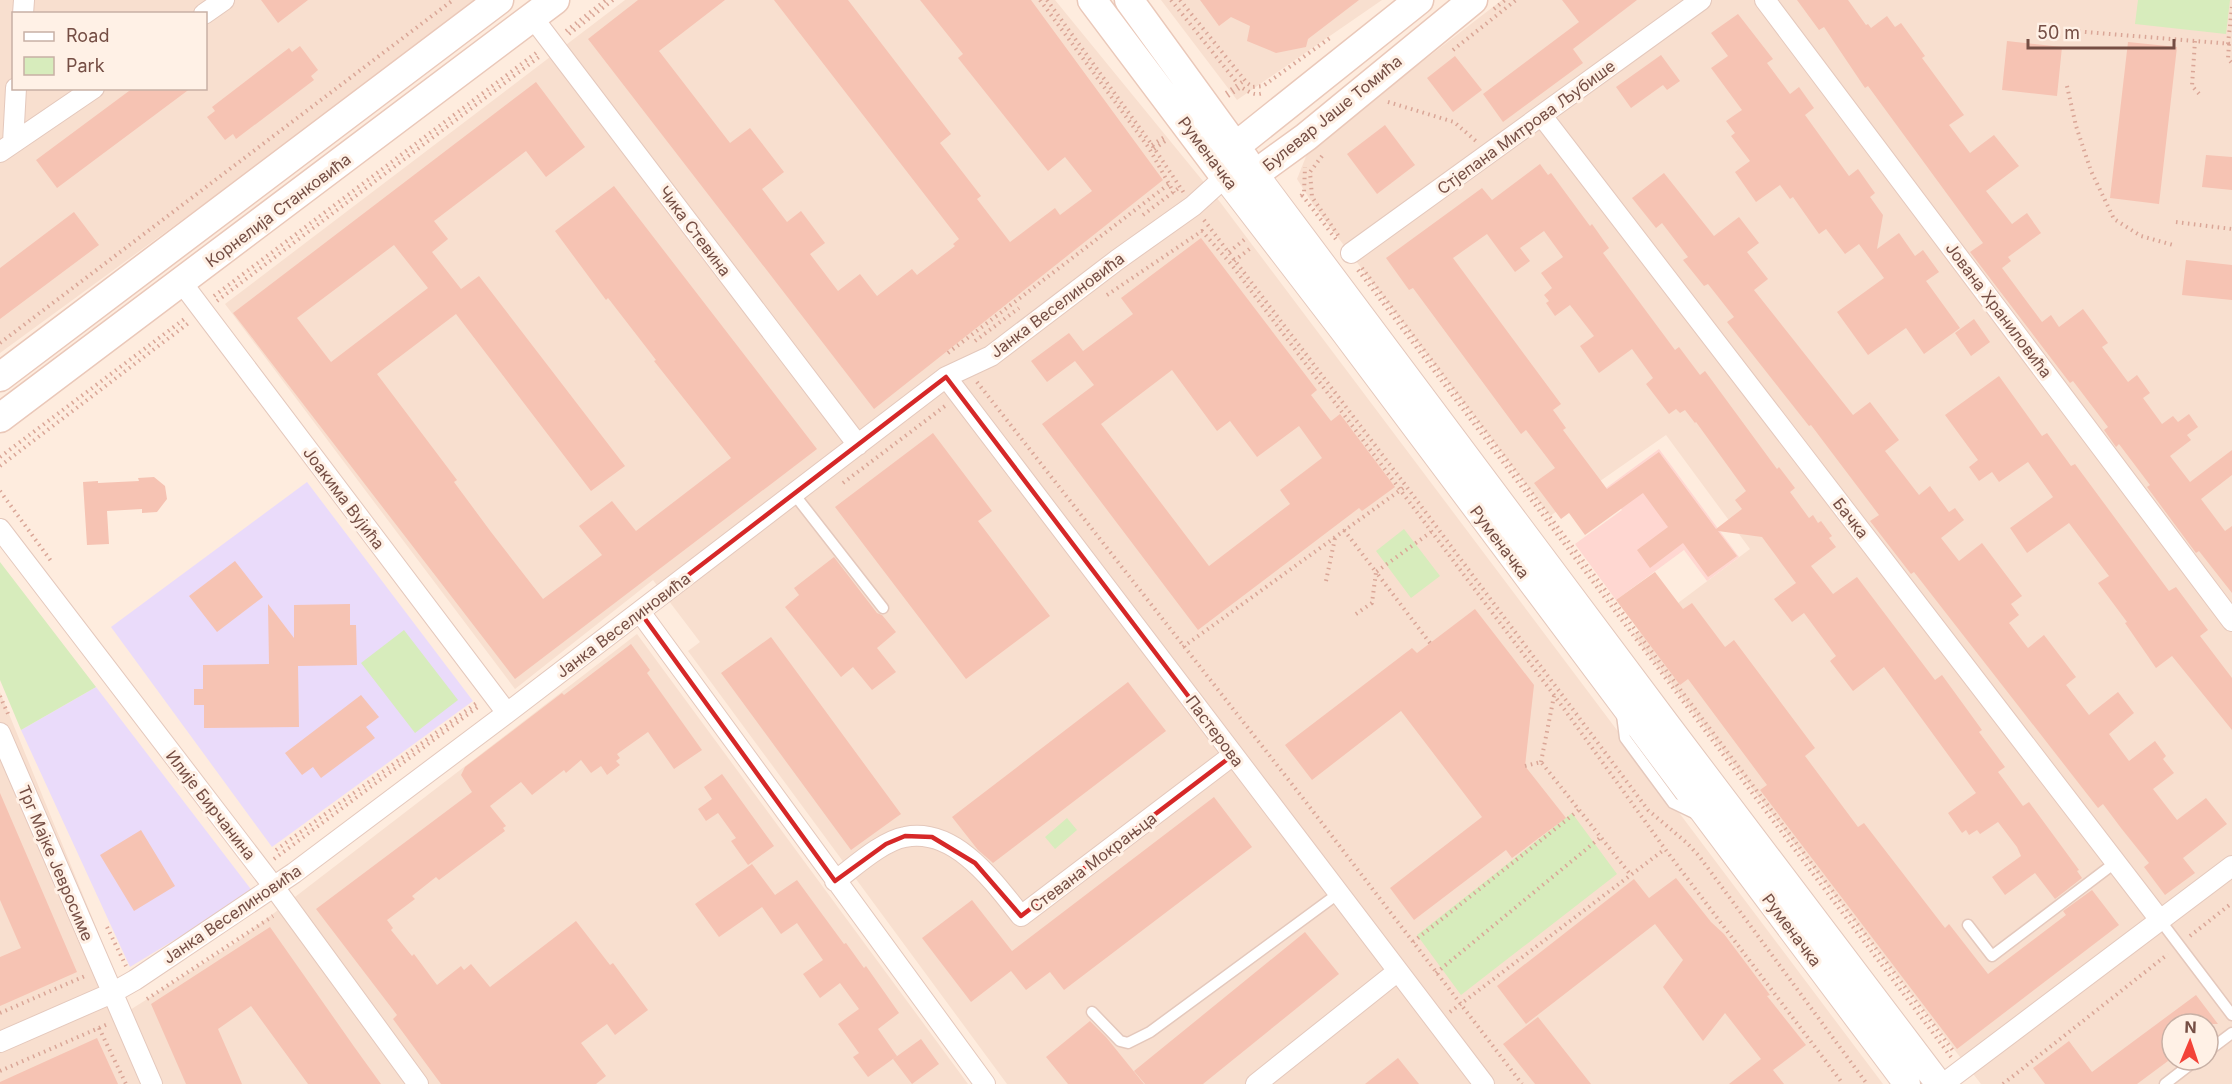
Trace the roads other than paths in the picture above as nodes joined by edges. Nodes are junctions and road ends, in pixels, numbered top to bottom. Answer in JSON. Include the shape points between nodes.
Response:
{"nodes":[{"id":1,"x":224,"y":0,"type":"edge"},
{"id":2,"x":499,"y":0,"type":"edge"},
{"id":3,"x":555,"y":0,"type":"edge"},
{"id":4,"x":1092,"y":0,"type":"edge"},
{"id":5,"x":1129,"y":0,"type":"edge"},
{"id":6,"x":1419,"y":0,"type":"edge"},
{"id":7,"x":1473,"y":0,"type":"edge"},
{"id":8,"x":1701,"y":0,"type":"edge"},
{"id":9,"x":1765,"y":0,"type":"edge"},
{"id":10,"x":207,"y":12,"type":"edge"},
{"id":11,"x":532,"y":18,"type":"junction"},
{"id":12,"x":16,"y":90,"type":"edge"},
{"id":13,"x":91,"y":90,"type":"edge"},
{"id":14,"x":1542,"y":116,"type":"junction"},
{"id":15,"x":1236,"y":146,"type":"junction"},
{"id":16,"x":7,"y":148,"type":"edge"},
{"id":17,"x":1255,"y":174,"type":"junction"},
{"id":18,"x":1225,"y":177,"type":"junction"},
{"id":19,"x":1350,"y":257,"type":"road end"},
{"id":20,"x":182,"y":283,"type":"junction"},
{"id":21,"x":0,"y":376,"type":"edge"},
{"id":22,"x":946,"y":377,"type":"junction"},
{"id":23,"x":0,"y":418,"type":"edge"},
{"id":24,"x":858,"y":445,"type":"junction"},
{"id":25,"x":794,"y":494,"type":"junction"},
{"id":26,"x":0,"y":530,"type":"edge"},
{"id":27,"x":883,"y":608,"type":"dead end"},
{"id":28,"x":640,"y":612,"type":"junction"},
{"id":29,"x":2232,"y":621,"type":"edge"},
{"id":30,"x":507,"y":713,"type":"junction"},
{"id":31,"x":5,"y":727,"type":"edge"},
{"id":32,"x":1233,"y":755,"type":"junction"},
{"id":33,"x":2116,"y":862,"type":"junction"},
{"id":34,"x":2232,"y":866,"type":"edge"},
{"id":35,"x":835,"y":881,"type":"junction"},
{"id":36,"x":274,"y":887,"type":"junction"},
{"id":37,"x":1339,"y":893,"type":"junction"},
{"id":38,"x":2160,"y":920,"type":"junction"},
{"id":39,"x":1968,"y":925,"type":"dead end"},
{"id":40,"x":1398,"y":971,"type":"junction"},
{"id":41,"x":112,"y":993,"type":"junction"},
{"id":42,"x":1092,"y":1012,"type":"dead end"},
{"id":43,"x":2232,"y":1015,"type":"edge"},
{"id":44,"x":0,"y":1042,"type":"edge"},
{"id":45,"x":2180,"y":1072,"type":"edge"},
{"id":46,"x":152,"y":1084,"type":"edge"},
{"id":47,"x":418,"y":1084,"type":"edge"},
{"id":48,"x":985,"y":1084,"type":"edge"},
{"id":49,"x":1256,"y":1084,"type":"edge"},
{"id":50,"x":1484,"y":1084,"type":"edge"},
{"id":51,"x":1907,"y":1084,"type":"edge"},
{"id":52,"x":1941,"y":1084,"type":"edge"},
{"id":53,"x":2164,"y":1084,"type":"edge"}],
"edges":[{"from":1,"to":10,"type":"street"},
{"from":2,"to":21,"type":"main road"},
{"from":3,"to":11,"type":"main road","name":"Корнелија Станковића"},
{"from":4,"to":18,"type":"main road","name":"Руменачка"},
{"from":5,"to":15,"type":"main road","name":"Руменачка"},
{"from":6,"to":15,"type":"main road","name":"Булевар Јаше Томића"},
{"from":7,"to":17,"type":"main road","name":"Булевар Јаше Томића"},
{"from":8,"to":14,"type":"street","name":"Стјепана Митрова Љубише"},
{"from":9,"to":29,"type":"street","name":"Јована Храниловића"},
{"from":11,"to":20,"type":"main road","name":"Корнелија Станковића"},
{"from":11,"to":24,"type":"street","name":"Чика Стевина"},
{"from":12,"to":16,"type":"street"},
{"from":13,"to":16,"type":"street"},
{"from":14,"to":19,"type":"street","name":"Стјепана Митрова Љубише"},
{"from":14,"to":33,"type":"street","name":"Бачка"},
{"from":15,"to":17,"type":"main road","name":"Руменачка"},
{"from":15,"to":18,"type":"main road","via":[[1229,156]]},
{"from":17,"to":18,"type":"main road","name":"Булевар Јаше Томића"},
{"from":17,"to":52,"type":"street","name":"Руменачка"},
{"from":18,"to":22,"type":"street","name":"Јанка Веселиновића","via":[[1193,206],[991,356]]},
{"from":18,"to":51,"type":"street","name":"Руменачка"},
{"from":20,"to":23,"type":"main road","name":"Корнелија Станковића"},
{"from":20,"to":30,"type":"street","name":"Јоакима Вујића"},
{"from":22,"to":24,"type":"street","name":"Јанка Веселиновића"},
{"from":22,"to":32,"type":"street","name":"Пастерова"},
{"from":24,"to":25,"type":"street","name":"Јанка Веселиновића"},
{"from":25,"to":27,"type":"lane"},
{"from":25,"to":28,"type":"street","name":"Јанка Веселиновића"},
{"from":26,"to":36,"type":"street","name":"Илије Бирчанина"},
{"from":28,"to":30,"type":"street","name":"Јанка Веселиновића"},
{"from":28,"to":35,"type":"street"},
{"from":30,"to":36,"type":"street","name":"Јанка Веселиновића"},
{"from":31,"to":41,"type":"street","name":"Трг Мајке Јевросиме"},
{"from":32,"to":35,"type":"street","name":"Стевана Мокрањца","via":[[1021,916],[975,863],[956,848],[932,837],[905,836],[886,844]]},
{"from":32,"to":37,"type":"street","name":"Пастерова"},
{"from":33,"to":38,"type":"street","name":"Бачка"},
{"from":33,"to":39,"type":"lane","via":[[1992,956]]},
{"from":34,"to":38,"type":"street"},
{"from":35,"to":48,"type":"street"},
{"from":36,"to":41,"type":"street","name":"Јанка Веселиновића"},
{"from":36,"to":47,"type":"street","name":"Илије Бирчанина"},
{"from":37,"to":40,"type":"street","name":"Пастерова"},
{"from":37,"to":42,"type":"lane","via":[[1150,1032],[1128,1043],[1120,1041]]},
{"from":38,"to":43,"type":"lane"},
{"from":38,"to":52,"type":"street"},
{"from":40,"to":49,"type":"street"},
{"from":40,"to":50,"type":"street","name":"Пастерова"},
{"from":41,"to":44,"type":"street","name":"Јанка Веселиновића"},
{"from":41,"to":46,"type":"street","name":"Трг Мајке Јевросиме"},
{"from":45,"to":53,"type":"lane"}]}
